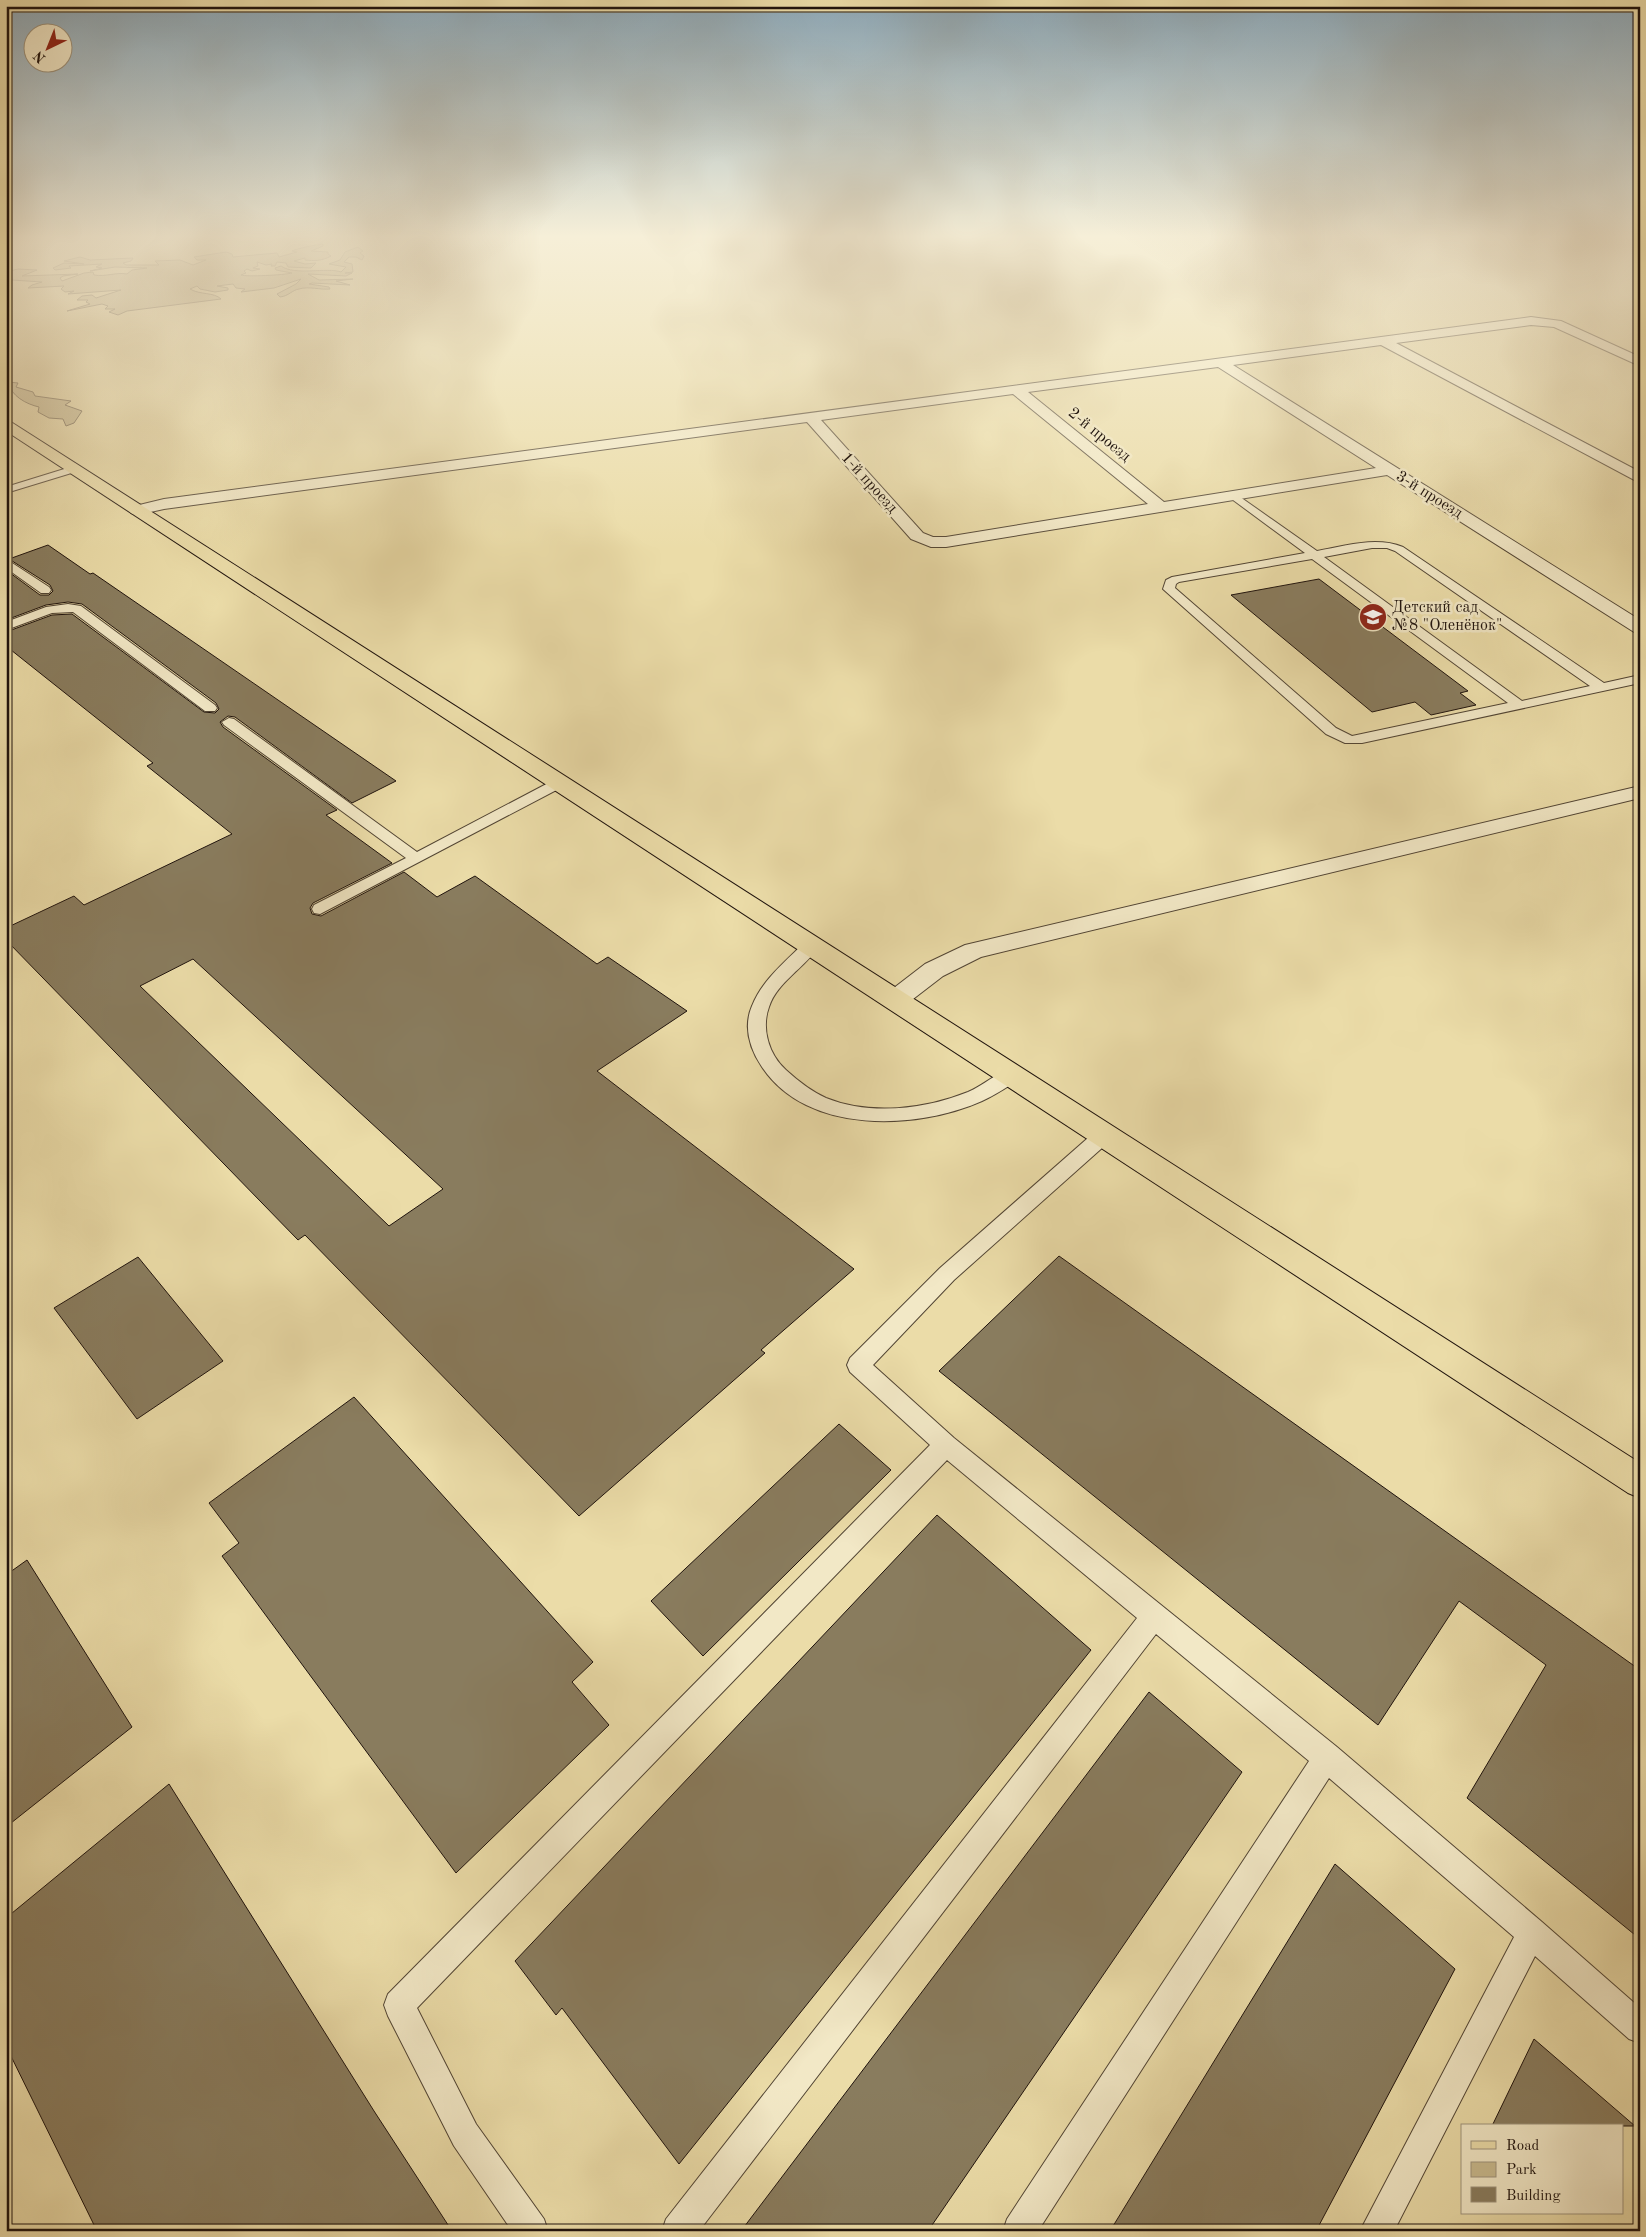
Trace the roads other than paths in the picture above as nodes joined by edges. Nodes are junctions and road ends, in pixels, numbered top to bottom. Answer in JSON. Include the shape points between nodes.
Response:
{"nodes":[{"id":1,"x":1371,"y":341,"type":"edge"},
{"id":2,"x":1384,"y":341,"type":"edge"},
{"id":3,"x":1593,"y":341,"type":"edge"},
{"id":4,"x":1219,"y":362,"type":"junction"},
{"id":5,"x":1640,"y":362,"type":"edge"},
{"id":6,"x":1015,"y":389,"type":"junction"},
{"id":7,"x":811,"y":418,"type":"junction"},
{"id":8,"x":6,"y":425,"type":"edge"},
{"id":9,"x":74,"y":469,"type":"junction"},
{"id":10,"x":1390,"y":470,"type":"junction"},
{"id":11,"x":1640,"y":478,"type":"edge"},
{"id":12,"x":6,"y":490,"type":"edge"},
{"id":13,"x":1233,"y":495,"type":"junction"},
{"id":14,"x":1161,"y":507,"type":"junction"},
{"id":15,"x":138,"y":510,"type":"junction"},
{"id":16,"x":1315,"y":555,"type":"junction"},
{"id":17,"x":6,"y":562,"type":"edge"},
{"id":18,"x":46,"y":590,"type":"dead end"},
{"id":19,"x":6,"y":626,"type":"edge"},
{"id":20,"x":1640,"y":628,"type":"edge"},
{"id":21,"x":1640,"y":679,"type":"edge"},
{"id":22,"x":1600,"y":687,"type":"junction"},
{"id":23,"x":1519,"y":705,"type":"junction"},
{"id":24,"x":210,"y":708,"type":"dead end"},
{"id":25,"x":229,"y":722,"type":"dead end"},
{"id":26,"x":559,"y":783,"type":"junction"},
{"id":27,"x":1640,"y":792,"type":"edge"},
{"id":28,"x":416,"y":858,"type":"junction"},
{"id":29,"x":320,"y":909,"type":"dead end"},
{"id":30,"x":811,"y":946,"type":"junction"},
{"id":31,"x":895,"y":1000,"type":"junction"},
{"id":32,"x":1012,"y":1075,"type":"junction"},
{"id":33,"x":1104,"y":1135,"type":"junction"},
{"id":34,"x":946,"y":1445,"type":"junction"},
{"id":35,"x":1640,"y":1482,"type":"edge"},
{"id":36,"x":1155,"y":1615,"type":"junction"},
{"id":37,"x":1327,"y":1757,"type":"junction"},
{"id":38,"x":1532,"y":1932,"type":"junction"},
{"id":39,"x":1640,"y":2028,"type":"edge"},
{"id":40,"x":532,"y":2231,"type":"edge"},
{"id":41,"x":678,"y":2231,"type":"edge"},
{"id":42,"x":1019,"y":2231,"type":"edge"},
{"id":43,"x":1376,"y":2231,"type":"edge"}],
"edges":[{"from":1,"to":4,"type":"street"},
{"from":2,"to":11,"type":"street"},
{"from":3,"to":5,"type":"street"},
{"from":4,"to":6,"type":"street"},
{"from":4,"to":10,"type":"street","name":"3-й проезд"},
{"from":6,"to":7,"type":"street"},
{"from":6,"to":14,"type":"street","name":"2-й проезд"},
{"from":7,"to":14,"type":"street","name":"1-й проезд","via":[[917,536],[931,542]]},
{"from":7,"to":15,"type":"street"},
{"from":8,"to":9,"type":"main road"},
{"from":9,"to":12,"type":"lane"},
{"from":9,"to":15,"type":"main road"},
{"from":10,"to":13,"type":"street"},
{"from":10,"to":20,"type":"street","name":"3-й проезд"},
{"from":13,"to":14,"type":"street"},
{"from":13,"to":16,"type":"lane"},
{"from":15,"to":26,"type":"main road"},
{"from":16,"to":22,"type":"lane","via":[[1389,545]]},
{"from":16,"to":23,"type":"lane"},
{"from":16,"to":23,"type":"lane","via":[[1176,579],[1168,586],[1338,736],[1362,739]]},
{"from":17,"to":18,"type":"lane"},
{"from":19,"to":24,"type":"lane","via":[[54,609],[68,606],[77,609]]},
{"from":21,"to":22,"type":"lane"},
{"from":22,"to":23,"type":"lane"},
{"from":25,"to":28,"type":"lane"},
{"from":26,"to":28,"type":"lane"},
{"from":26,"to":30,"type":"main road"},
{"from":27,"to":31,"type":"street","via":[[974,951],[934,970]]},
{"from":28,"to":29,"type":"lane"},
{"from":30,"to":31,"type":"main road"},
{"from":30,"to":32,"type":"lane","via":[[772,989],[761,1006],[756,1024],[760,1047],[768,1064],[806,1097],[832,1108],[903,1114],[976,1096]]},
{"from":31,"to":32,"type":"main road"},
{"from":32,"to":33,"type":"main road"},
{"from":33,"to":34,"type":"lane","via":[[947,1274],[858,1365]]},
{"from":33,"to":35,"type":"main road"},
{"from":34,"to":36,"type":"lane"},
{"from":34,"to":40,"type":"lane","via":[[399,2005],[465,2135]]},
{"from":36,"to":37,"type":"lane"},
{"from":36,"to":41,"type":"lane"},
{"from":37,"to":38,"type":"lane"},
{"from":37,"to":42,"type":"lane"},
{"from":38,"to":39,"type":"lane"},
{"from":38,"to":43,"type":"lane"}]}
